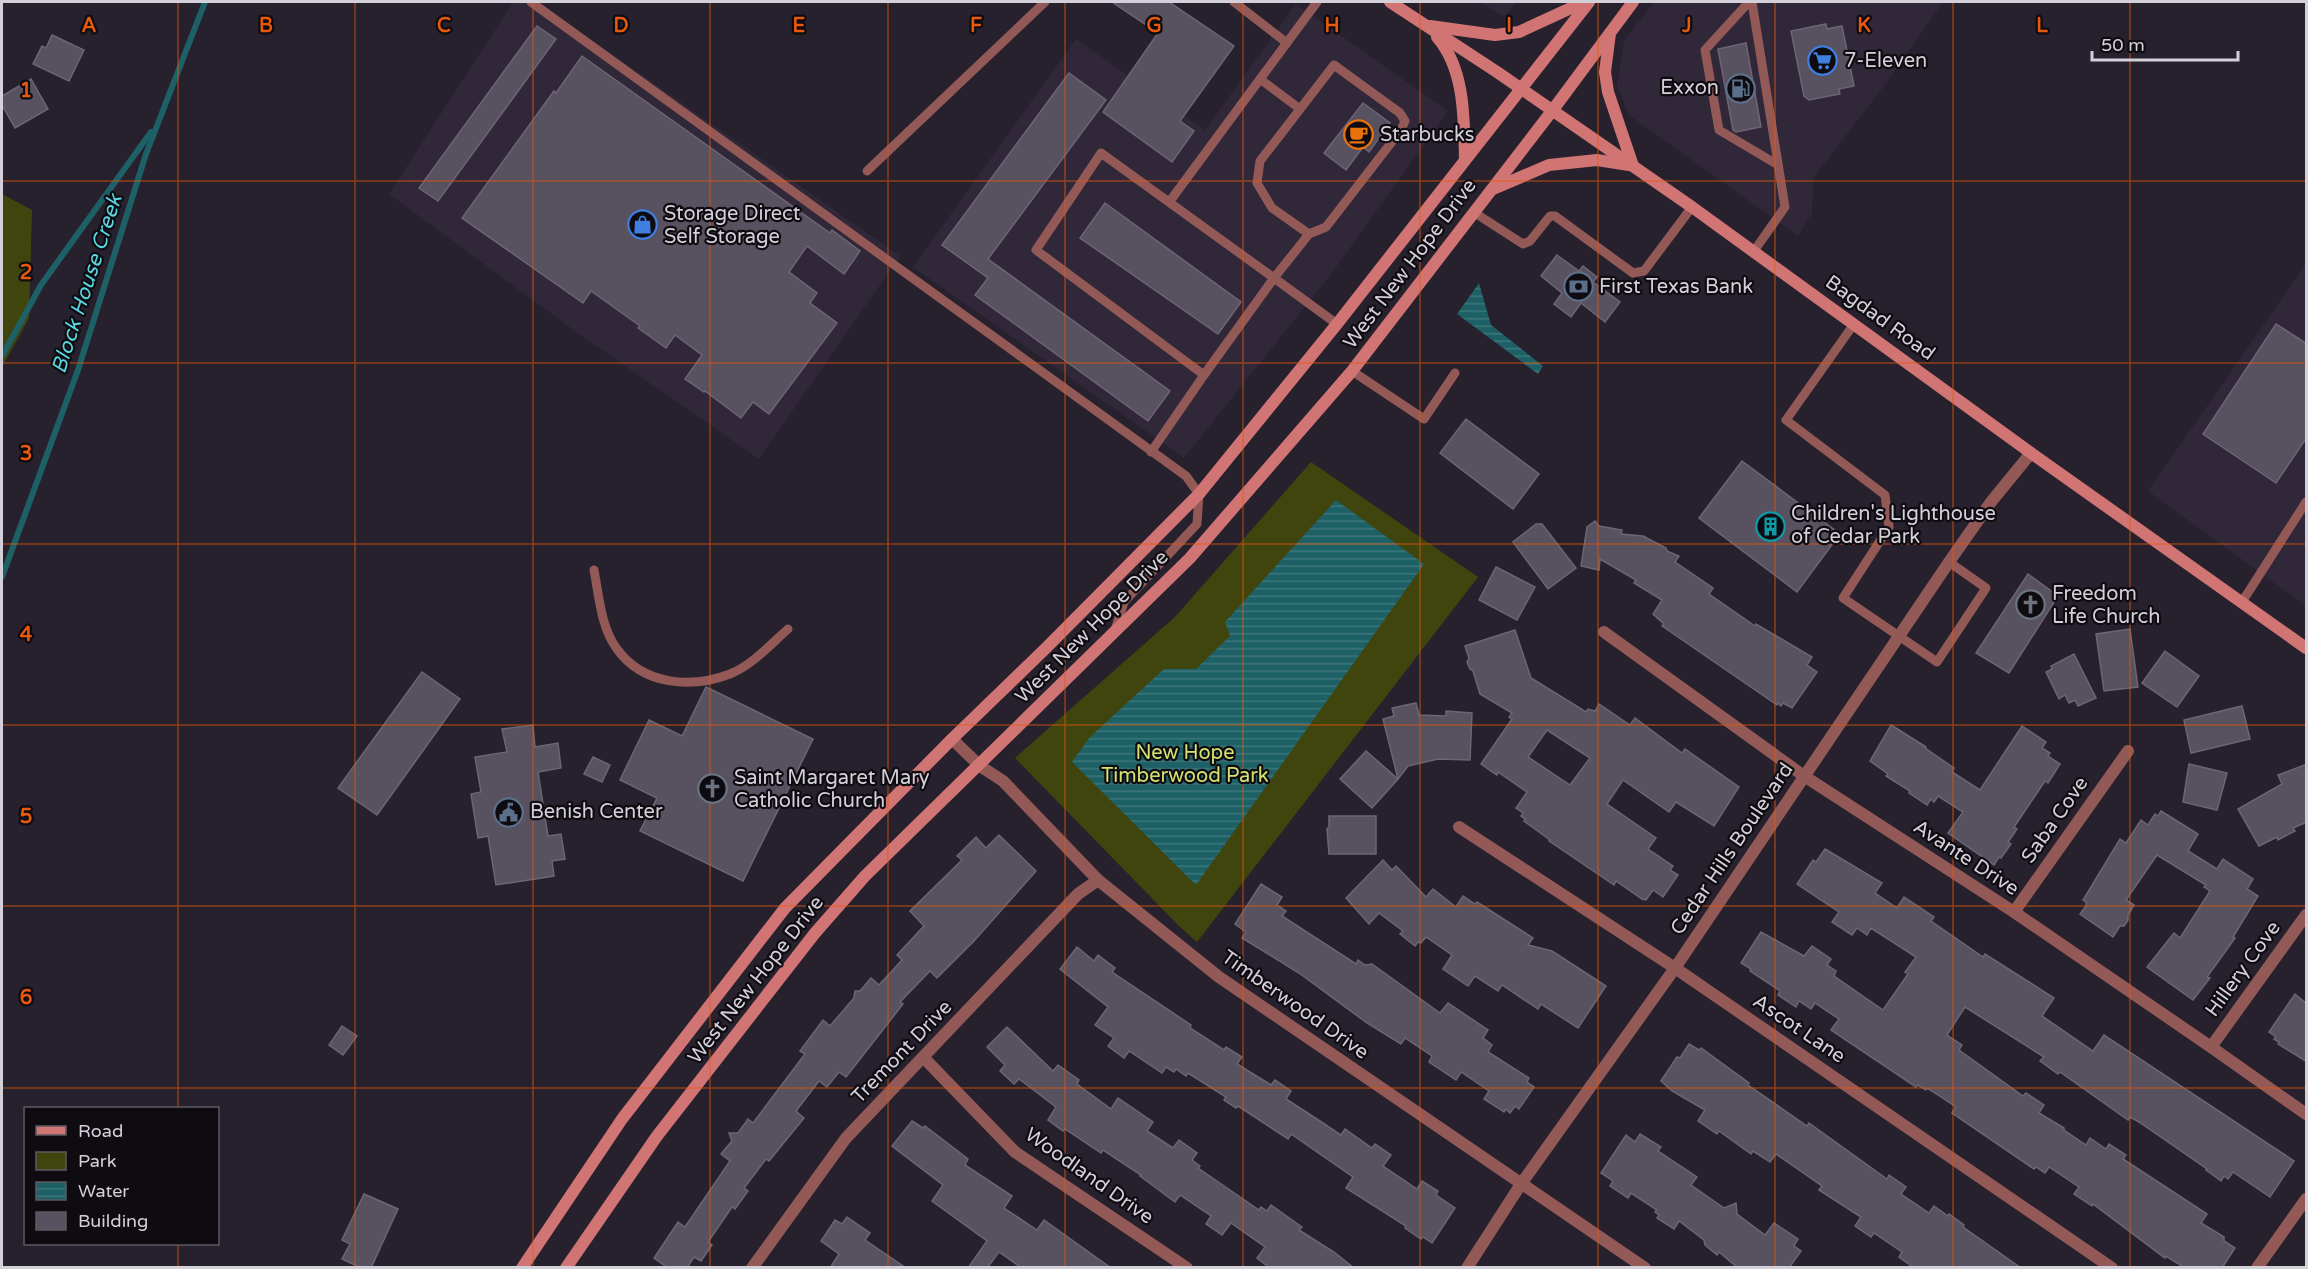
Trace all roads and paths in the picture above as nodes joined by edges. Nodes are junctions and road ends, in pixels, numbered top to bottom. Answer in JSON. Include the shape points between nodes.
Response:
{"nodes":[{"id":1,"x":531,"y":2,"type":"edge"},
{"id":2,"x":1046,"y":2,"type":"edge"},
{"id":3,"x":1234,"y":2,"type":"edge"},
{"id":4,"x":1317,"y":2,"type":"edge"},
{"id":5,"x":1390,"y":2,"type":"edge"},
{"id":6,"x":1584,"y":2,"type":"edge"},
{"id":7,"x":1588,"y":2,"type":"edge"},
{"id":8,"x":1633,"y":2,"type":"edge"},
{"id":9,"x":1751,"y":2,"type":"edge"},
{"id":10,"x":1426,"y":25,"type":"junction"},
{"id":11,"x":1610,"y":32,"type":"junction"},
{"id":12,"x":1287,"y":43,"type":"junction"},
{"id":13,"x":1260,"y":79,"type":"junction"},
{"id":14,"x":1521,"y":88,"type":"junction"},
{"id":15,"x":1300,"y":109,"type":"junction"},
{"id":16,"x":1552,"y":111,"type":"junction"},
{"id":17,"x":1465,"y":160,"type":"junction"},
{"id":18,"x":1778,"y":165,"type":"junction"},
{"id":19,"x":1633,"y":166,"type":"junction"},
{"id":20,"x":867,"y":171,"type":"dead end"},
{"id":21,"x":1492,"y":190,"type":"junction"},
{"id":22,"x":1170,"y":201,"type":"junction"},
{"id":23,"x":1692,"y":207,"type":"junction"},
{"id":24,"x":1475,"y":213,"type":"junction"},
{"id":25,"x":1309,"y":234,"type":"junction"},
{"id":26,"x":1754,"y":251,"type":"junction"},
{"id":27,"x":1274,"y":278,"type":"junction"},
{"id":28,"x":1337,"y":324,"type":"junction"},
{"id":29,"x":1854,"y":324,"type":"junction"},
{"id":30,"x":1352,"y":371,"type":"junction"},
{"id":31,"x":1455,"y":373,"type":"dead end"},
{"id":32,"x":1204,"y":375,"type":"junction"},
{"id":33,"x":1151,"y":452,"type":"junction"},
{"id":34,"x":2031,"y":453,"type":"junction"},
{"id":35,"x":1199,"y":494,"type":"junction"},
{"id":36,"x":2307,"y":502,"type":"edge"},
{"id":37,"x":1949,"y":562,"type":"junction"},
{"id":38,"x":594,"y":570,"type":"dead end"},
{"id":39,"x":2242,"y":602,"type":"junction"},
{"id":40,"x":788,"y":629,"type":"dead end"},
{"id":41,"x":1604,"y":632,"type":"dead end"},
{"id":42,"x":1114,"y":633,"type":"junction"},
{"id":43,"x":1898,"y":636,"type":"junction"},
{"id":44,"x":2307,"y":648,"type":"edge"},
{"id":45,"x":952,"y":739,"type":"junction"},
{"id":46,"x":2128,"y":751,"type":"dead end"},
{"id":47,"x":980,"y":766,"type":"junction"},
{"id":48,"x":1804,"y":776,"type":"junction"},
{"id":49,"x":1459,"y":827,"type":"dead end"},
{"id":50,"x":1098,"y":880,"type":"junction"},
{"id":51,"x":2014,"y":912,"type":"junction"},
{"id":52,"x":2307,"y":915,"type":"edge"},
{"id":53,"x":1675,"y":968,"type":"junction"},
{"id":54,"x":2211,"y":1047,"type":"junction"},
{"id":55,"x":924,"y":1058,"type":"junction"},
{"id":56,"x":2307,"y":1114,"type":"edge"},
{"id":57,"x":1521,"y":1184,"type":"junction"},
{"id":58,"x":2307,"y":1199,"type":"edge"},
{"id":59,"x":522,"y":1268,"type":"edge"},
{"id":60,"x":566,"y":1268,"type":"edge"},
{"id":61,"x":753,"y":1268,"type":"edge"},
{"id":62,"x":1187,"y":1268,"type":"edge"},
{"id":63,"x":1467,"y":1268,"type":"edge"},
{"id":64,"x":1645,"y":1268,"type":"edge"},
{"id":65,"x":2112,"y":1268,"type":"edge"},
{"id":66,"x":2258,"y":1268,"type":"edge"}],
"edges":[{"from":1,"to":33,"type":"lane"},
{"from":2,"to":20,"type":"lane"},
{"from":3,"to":12,"type":"lane"},
{"from":4,"to":12,"type":"lane"},
{"from":5,"to":10,"type":"main road"},
{"from":6,"to":10,"type":"main road","via":[[1519,32],[1495,35]]},
{"from":7,"to":14,"type":"main road","name":"West New Hope Drive"},
{"from":8,"to":11,"type":"main road","name":"West New Hope Drive"},
{"from":9,"to":18,"type":"lane"},
{"from":9,"to":18,"type":"lane","via":[[1705,50],[1719,130]]},
{"from":10,"to":14,"type":"main road","name":"Bagdad Road"},
{"from":10,"to":17,"type":"main road","via":[[1447,48],[1464,105]]},
{"from":11,"to":16,"type":"main road","name":"West New Hope Drive"},
{"from":11,"to":19,"type":"main road","via":[[1605,72],[1608,92]]},
{"from":12,"to":13,"type":"lane"},
{"from":13,"to":15,"type":"lane"},
{"from":13,"to":22,"type":"lane"},
{"from":14,"to":16,"type":"main road","name":"Bagdad Road"},
{"from":14,"to":17,"type":"main road","name":"West New Hope Drive"},
{"from":15,"to":25,"type":"lane","via":[[1260,161],[1257,183],[1272,208]]},
{"from":15,"to":25,"type":"lane","via":[[1334,65],[1400,113],[1405,121],[1326,227]]},
{"from":16,"to":19,"type":"main road","name":"Bagdad Road"},
{"from":16,"to":21,"type":"main road","name":"West New Hope Drive"},
{"from":17,"to":28,"type":"main road","name":"West New Hope Drive"},
{"from":18,"to":26,"type":"lane","via":[[1785,207]]},
{"from":19,"to":21,"type":"main road","via":[[1597,160],[1549,165]]},
{"from":19,"to":23,"type":"main road","name":"Bagdad Road"},
{"from":21,"to":24,"type":"main road","name":"West New Hope Drive"},
{"from":22,"to":27,"type":"lane"},
{"from":22,"to":32,"type":"lane","via":[[1101,153],[1036,250]]},
{"from":23,"to":24,"type":"lane","via":[[1644,270],[1634,273],[1556,216],[1550,216],[1523,244]]},
{"from":23,"to":26,"type":"main road","name":"Bagdad Road"},
{"from":24,"to":30,"type":"main road","name":"West New Hope Drive"},
{"from":25,"to":27,"type":"lane"},
{"from":26,"to":29,"type":"main road","name":"Bagdad Road"},
{"from":27,"to":28,"type":"lane"},
{"from":27,"to":32,"type":"lane"},
{"from":28,"to":35,"type":"main road","name":"West New Hope Drive"},
{"from":29,"to":34,"type":"main road","name":"Bagdad Road"},
{"from":29,"to":43,"type":"lane","via":[[1786,420],[1885,495],[1889,527],[1843,598]]},
{"from":30,"to":31,"type":"lane","via":[[1424,419]]},
{"from":30,"to":42,"type":"main road","name":"West New Hope Drive","via":[[1190,558]]},
{"from":32,"to":33,"type":"lane"},
{"from":33,"to":35,"type":"lane","via":[[1185,476]]},
{"from":34,"to":37,"type":"street","name":"Cedar Hills Boulevard"},
{"from":34,"to":39,"type":"main road","name":"Bagdad Road"},
{"from":35,"to":42,"type":"lane","via":[[1197,524],[1125,602]]},
{"from":35,"to":45,"type":"main road","name":"West New Hope Drive"},
{"from":36,"to":39,"type":"lane"},
{"from":37,"to":43,"type":"street","name":"Cedar Hills Boulevard"},
{"from":37,"to":43,"type":"lane","via":[[1986,588],[1937,663]]},
{"from":38,"to":40,"type":"lane","via":[[604,621],[616,648],[632,666],[660,681],[693,683],[731,674]]},
{"from":39,"to":44,"type":"main road","name":"Bagdad Road"},
{"from":41,"to":48,"type":"street","name":"Avante Drive"},
{"from":42,"to":47,"type":"main road","name":"West New Hope Drive"},
{"from":43,"to":48,"type":"street","name":"Cedar Hills Boulevard"},
{"from":45,"to":47,"type":"street","name":"Timberwood Drive"},
{"from":45,"to":59,"type":"main road","name":"West New Hope Drive","via":[[785,908],[622,1119]]},
{"from":46,"to":51,"type":"street","name":"Saba Cove"},
{"from":47,"to":50,"type":"street","name":"Timberwood Drive","via":[[1003,782]]},
{"from":47,"to":60,"type":"main road","name":"West New Hope Drive","via":[[865,876],[815,933],[657,1136]]},
{"from":48,"to":51,"type":"street","name":"Avante Drive"},
{"from":48,"to":53,"type":"street","name":"Cedar Hills Boulevard"},
{"from":49,"to":53,"type":"street","name":"Ascot Lane"},
{"from":50,"to":55,"type":"street","name":"Tremont Drive","via":[[1078,894]]},
{"from":50,"to":57,"type":"street","name":"Timberwood Drive","via":[[1219,977]]},
{"from":51,"to":54,"type":"street","name":"Avante Drive"},
{"from":52,"to":54,"type":"street","name":"Hillery Cove"},
{"from":53,"to":57,"type":"street","name":"Cedar Hills Boulevard"},
{"from":53,"to":65,"type":"street","name":"Ascot Lane"},
{"from":54,"to":56,"type":"street","name":"Avante Drive"},
{"from":55,"to":61,"type":"street","name":"Tremont Drive","via":[[846,1138]]},
{"from":55,"to":62,"type":"street","name":"Woodland Drive","via":[[1015,1152]]},
{"from":57,"to":63,"type":"street","name":"Cedar Hills Boulevard"},
{"from":57,"to":64,"type":"street","name":"Timberwood Drive"},
{"from":58,"to":66,"type":"street"}]}
